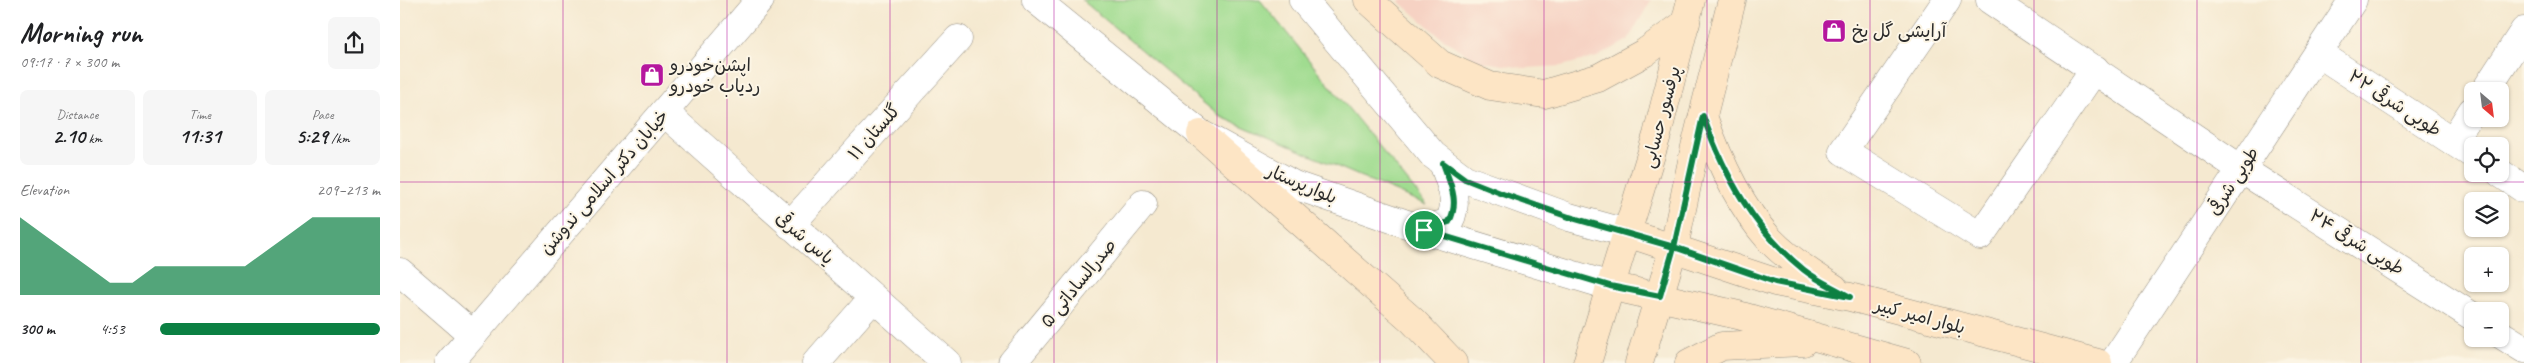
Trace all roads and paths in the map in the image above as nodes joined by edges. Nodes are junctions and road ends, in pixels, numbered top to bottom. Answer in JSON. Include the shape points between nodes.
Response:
{"nodes":[{"id":1,"x":760,"y":0,"type":"edge"},
{"id":2,"x":1036,"y":0,"type":"edge"},
{"id":3,"x":1303,"y":0,"type":"edge"},
{"id":4,"x":1368,"y":0,"type":"edge"},
{"id":5,"x":1732,"y":0,"type":"edge"},
{"id":6,"x":1947,"y":0,"type":"edge"},
{"id":7,"x":1990,"y":0,"type":"edge"},
{"id":8,"x":2353,"y":0,"type":"edge"},
{"id":9,"x":1689,"y":11,"type":"edge"},
{"id":10,"x":2524,"y":31,"type":"edge"},
{"id":11,"x":958,"y":39,"type":"dead end"},
{"id":12,"x":2318,"y":53,"type":"junction"},
{"id":13,"x":2095,"y":69,"type":"junction"},
{"id":14,"x":2491,"y":82,"type":"edge"},
{"id":15,"x":664,"y":112,"type":"junction"},
{"id":16,"x":1703,"y":116,"type":"junction"},
{"id":17,"x":2468,"y":128,"type":"edge"},
{"id":18,"x":1201,"y":134,"type":"junction"},
{"id":19,"x":2463,"y":148,"type":"edge"},
{"id":20,"x":1443,"y":163,"type":"junction"},
{"id":21,"x":2241,"y":169,"type":"junction"},
{"id":22,"x":2509,"y":179,"type":"edge"},
{"id":23,"x":2524,"y":189,"type":"edge"},
{"id":24,"x":1143,"y":204,"type":"dead end"},
{"id":25,"x":790,"y":225,"type":"junction"},
{"id":26,"x":1424,"y":230,"type":"junction"},
{"id":27,"x":1627,"y":233,"type":"junction"},
{"id":28,"x":1674,"y":247,"type":"junction"},
{"id":29,"x":400,"y":272,"type":"edge"},
{"id":30,"x":1610,"y":286,"type":"junction"},
{"id":31,"x":1660,"y":296,"type":"junction"},
{"id":32,"x":1850,"y":297,"type":"junction"},
{"id":33,"x":874,"y":298,"type":"junction"},
{"id":34,"x":2464,"y":311,"type":"edge"},
{"id":35,"x":473,"y":335,"type":"junction"},
{"id":36,"x":1822,"y":340,"type":"junction"},
{"id":37,"x":2509,"y":340,"type":"edge"},
{"id":38,"x":2524,"y":349,"type":"edge"},
{"id":39,"x":1880,"y":359,"type":"edge"},
{"id":40,"x":449,"y":363,"type":"edge"},
{"id":41,"x":816,"y":363,"type":"edge"},
{"id":42,"x":947,"y":363,"type":"edge"},
{"id":43,"x":1012,"y":363,"type":"edge"},
{"id":44,"x":1453,"y":363,"type":"edge"},
{"id":45,"x":1587,"y":363,"type":"edge"},
{"id":46,"x":1639,"y":363,"type":"edge"},
{"id":47,"x":1689,"y":363,"type":"edge"},
{"id":48,"x":1907,"y":363,"type":"edge"},
{"id":49,"x":2098,"y":363,"type":"edge"},
{"id":50,"x":2113,"y":363,"type":"edge"}],
"edges":[{"from":1,"to":15,"type":"street","name":"خيابان دکتر اسلامی ندوشن"},
{"from":2,"to":18,"type":"street","name":"بلوارپرستار"},
{"from":3,"to":20,"type":"street","via":[[1432,155]]},
{"from":4,"to":9,"type":"main road","via":[[1440,64],[1490,86],[1544,94],[1598,78],[1644,53]]},
{"from":5,"to":16,"type":"main road"},
{"from":6,"to":13,"type":"street","via":[[1843,150],[1980,236]]},
{"from":7,"to":13,"type":"street","name":"طوبی شرقی ۲۴"},
{"from":8,"to":12,"type":"street","name":"طوبی شرقی"},
{"from":9,"to":27,"type":"main road","name":"پرفسور حسابی","via":[[1657,135]]},
{"from":10,"to":14,"type":"street"},
{"from":11,"to":25,"type":"street","name":"گلستان ۱۱"},
{"from":12,"to":19,"type":"street","name":"طوبی شرقی ۲۲"},
{"from":12,"to":21,"type":"street","name":"طوبی شرقی"},
{"from":13,"to":21,"type":"street","name":"طوبی شرقی ۲۴"},
{"from":15,"to":25,"type":"street","name":"یاس شرقی"},
{"from":15,"to":35,"type":"street","name":"خيابان دکتر اسلامی ندوشن"},
{"from":16,"to":28,"type":"main road"},
{"from":16,"to":32,"type":"main road","via":[[1719,160],[1770,239],[1805,271]]},
{"from":17,"to":19,"type":"street"},
{"from":18,"to":26,"type":"street","name":"بلوارپرستار","via":[[1294,185]]},
{"from":18,"to":44,"type":"main road","via":[[1414,321]]},
{"from":20,"to":26,"type":"street","via":[[1456,202],[1453,214],[1449,222]]},
{"from":20,"to":27,"type":"street","via":[[1465,179],[1503,194]]},
{"from":21,"to":34,"type":"street","name":"طوبی شرقی ۲۴"},
{"from":21,"to":50,"type":"street","name":"طوبی شرقی"},
{"from":22,"to":23,"type":"street"},
{"from":24,"to":43,"type":"street","name":"صدرالساداتی ۵"},
{"from":25,"to":33,"type":"street","name":"یاس شرقی"},
{"from":26,"to":30,"type":"street","name":"بلوارپرستار"},
{"from":27,"to":28,"type":"main road","name":"بلوار امیر کبیر"},
{"from":27,"to":30,"type":"main road","name":"پرفسور حسابی"},
{"from":28,"to":31,"type":"main road"},
{"from":28,"to":32,"type":"main road","name":"بلوار امیر کبیر","via":[[1775,282]]},
{"from":29,"to":35,"type":"street"},
{"from":30,"to":31,"type":"main road"},
{"from":30,"to":45,"type":"main road","name":"پرفسور حسابی"},
{"from":31,"to":36,"type":"main road"},
{"from":31,"to":46,"type":"main road"},
{"from":32,"to":49,"type":"main road","name":"بلوار امیر کبیر"},
{"from":33,"to":41,"type":"street"},
{"from":33,"to":42,"type":"street","name":"یاس شرقی"},
{"from":35,"to":40,"type":"street","name":"خيابان دکتر اسلامی ندوشن"},
{"from":36,"to":39,"type":"main road"},
{"from":36,"to":47,"type":"main road","via":[[1722,346]]},
{"from":37,"to":38,"type":"street"},
{"from":39,"to":48,"type":"main road"}]}
